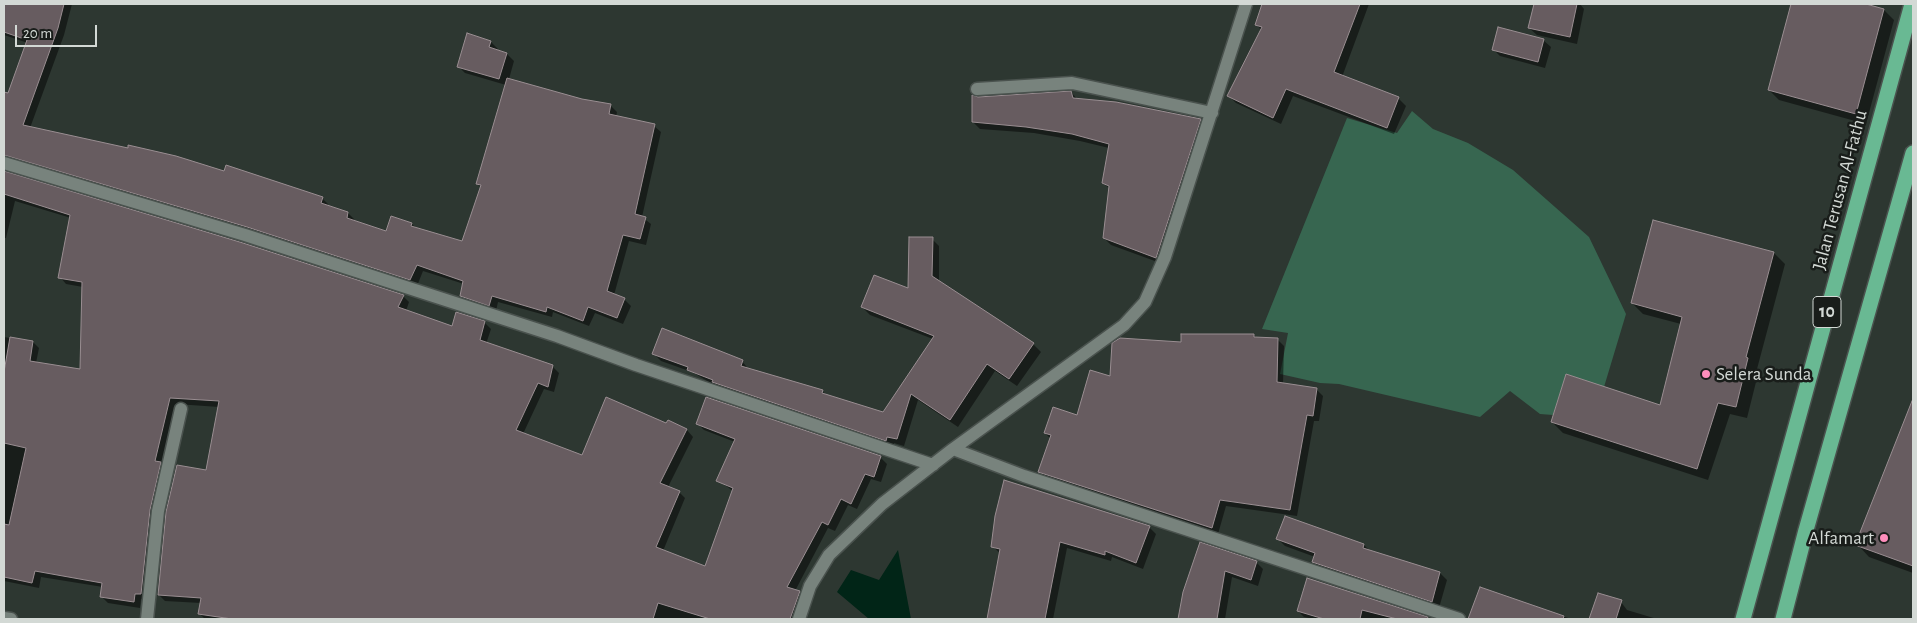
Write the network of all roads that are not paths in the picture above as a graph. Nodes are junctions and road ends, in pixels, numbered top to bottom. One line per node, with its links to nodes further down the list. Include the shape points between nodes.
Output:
1 (1246, 4): 4 (street)
2 (1912, 4): 15 (highway, Jalan Terusan Al-Fathu / 10)
3 (977, 89): 4 (street, via 1072,83)
4 (1212, 113): 8 (street, via 1165,257 1145,302 1124,325)
5 (1913, 154): 16 (highway, 10)
6 (4, 163): 9 (street, via 245,235)
7 (181, 409): 12 (street, via 158,511)
8 (953, 449): 9 (street); 14 (street, via 1024,476)
9 (934, 464): 13 (street, via 882,504 829,555 810,586)
10 (4, 618): 11 (street)
11 (11, 619)
12 (147, 619)
13 (799, 619)
14 (1459, 619)
15 (1743, 619)
16 (1783, 619)

